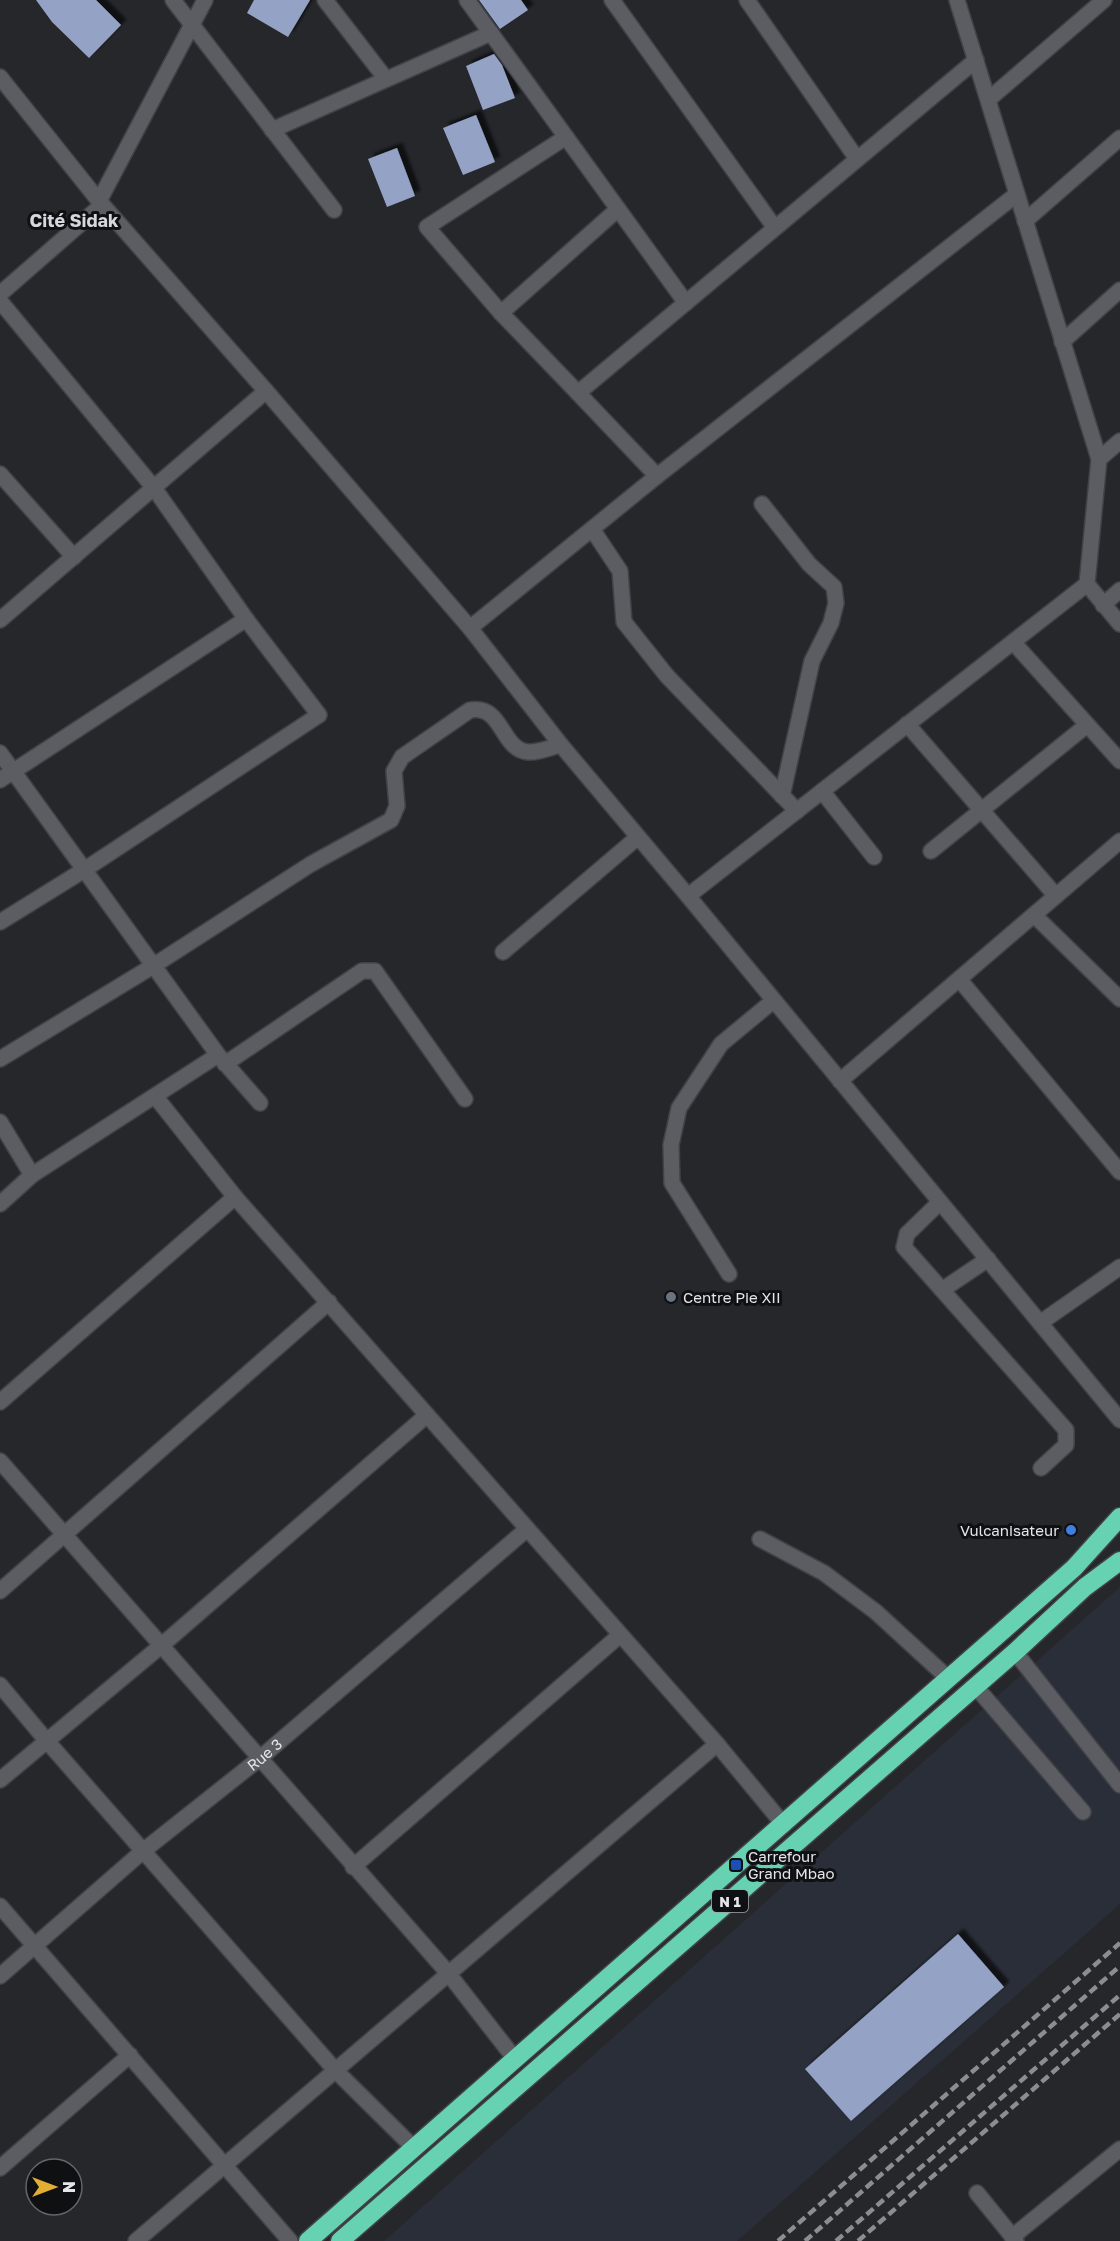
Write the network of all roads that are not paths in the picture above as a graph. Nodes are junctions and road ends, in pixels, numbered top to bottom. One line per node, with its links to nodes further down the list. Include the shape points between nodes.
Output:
1 (173, 0): 9 (street)
2 (205, 0): 9 (street)
3 (325, 0): 13 (street)
4 (467, 0): 10 (street)
5 (612, 0): 24 (street)
6 (957, 0): 11 (street)
7 (1104, 0): 14 (street)
8 (749, 1): 18 (street)
9 (192, 25): 15 (street); 20 (street)
10 (491, 33): 13 (street); 16 (street)
11 (976, 60): 14 (street); 18 (street)
12 (0, 77): 20 (street)
13 (386, 79): 15 (street)
14 (989, 99): 19 (street)
15 (272, 130): 22 (street)
16 (566, 137): 21 (street); 29 (street, via 427,226)
17 (1120, 138): 23 (street)
18 (857, 159): 24 (street)
19 (1017, 194): 23 (street); 36 (street)
20 (100, 203): 26 (street); 31 (street)
21 (618, 209): 28 (street); 29 (street)
22 (334, 210)
23 (1025, 221): 30 (street)
24 (775, 228): 28 (street)
25 (1120, 290): 30 (street)
26 (0, 294)
27 (0, 301): 37 (street)
28 (686, 303): 32 (street)
29 (501, 313): 32 (street)
30 (1062, 342): 34 (street)
31 (266, 391): 37 (street); 47 (street)
32 (578, 393): 36 (street)
33 (1120, 441): 34 (street)
34 (1099, 459): 41 (street)
35 (0, 474): 40 (street)
36 (657, 476): 39 (street)
37 (154, 488): 40 (street); 44 (street)
38 (762, 504): 57 (street, via 809,564 834,587 836,603 831,623 812,661)
39 (592, 529): 47 (street); 57 (street, via 620,571 624,622 667,676)
40 (74, 556): 45 (street)
41 (1087, 584): 43 (street); 48 (street)
42 (1120, 590): 43 (street)
43 (1102, 605): 46 (street)
44 (246, 619): 54 (street); 64 (street, via 319,715)
45 (0, 620)
46 (1120, 624)
47 (470, 628): 51 (street)
48 (1013, 642): 49 (street); 50 (street)
49 (907, 724): 56 (street); 58 (street)
50 (1087, 725): 53 (street); 58 (street)
51 (561, 745): 60 (street); 70 (street, via 528,752 516,748 490,714 470,710 402,757 394,771 397,806 391,820 311,864)
52 (0, 753): 54 (street)
53 (1120, 761)
54 (14, 772): 55 (street); 64 (street)
55 (0, 780)
56 (822, 791): 59 (street); 63 (street)
57 (782, 796): 59 (street)
58 (982, 810): 62 (street); 66 (street)
59 (797, 811): 65 (street)
60 (638, 837): 65 (street); 69 (street)
61 (1120, 841): 66 (street)
62 (931, 850)
63 (874, 857)
64 (84, 870): 68 (street); 70 (street)
65 (688, 896): 73 (street)
66 (1056, 896): 67 (street)
67 (1034, 915): 71 (street); 72 (street)
68 (0, 922)
69 (503, 952)
70 (153, 966): 74 (street); 75 (street)
71 (959, 979): 76 (street); 81 (street)
72 (1120, 999)
73 (773, 1001): 76 (street); 88 (street, via 721,1044 679,1108 671,1145 672,1184)
74 (0, 1059)
75 (221, 1060): 77 (street); 78 (street, via 369,970 375,971); 79 (street)
76 (840, 1082): 84 (street)
77 (155, 1096): 82 (street); 83 (street)
78 (465, 1099)
79 (260, 1103)
80 (0, 1122): 82 (street)
81 (1120, 1172)
82 (32, 1175): 85 (street)
83 (235, 1197): 90 (street); 92 (street)
84 (940, 1202): 86 (street); 89 (street, via 907,1234 904,1247)
85 (0, 1204)
86 (988, 1259): 89 (street); 91 (street)
87 (1120, 1267): 91 (street)
88 (729, 1274)
89 (942, 1290): 96 (street, via 1066,1430 1066,1445)
90 (329, 1302): 93 (street); 99 (street)
91 (1040, 1323): 94 (street)
92 (0, 1402)
93 (427, 1415): 98 (street); 104 (street)
94 (1120, 1420)
95 (0, 1461): 99 (street)
96 (1041, 1468)
97 (1120, 1517): 106 (highway, N 1, via 1074,1568)
98 (527, 1529): 103 (street); 111 (street, Rue 3)
99 (64, 1534): 102 (street); 104 (street)
100 (760, 1539): 106 (street, via 824,1573 876,1612)
101 (1120, 1561): 105 (highway, N 1, via 1085,1587)
102 (0, 1591)
103 (620, 1635): 110 (street); 117 (street)
104 (162, 1645): 109 (street); 111 (street)
105 (1015, 1652): 108 (highway, N 1); 113 (street)
106 (949, 1679): 115 (highway, N 1)
107 (0, 1684): 109 (street)
108 (976, 1687): 114 (street); 134 (highway, N 1)
109 (46, 1740): 112 (street); 116 (street)
110 (717, 1744): 115 (street); 120 (street)
111 (260, 1758): 116 (street, Rue 3); 117 (street)
112 (0, 1780)
113 (1120, 1785)
114 (1083, 1812)
115 (784, 1825): 123 (highway, N 1)
116 (144, 1851): 119 (street, Rue 3); 124 (street)
117 (353, 1867): 120 (street)
118 (0, 1906): 119 (street)
119 (35, 1946): 121 (street, Rue 3); 122 (street)
120 (448, 1973): 123 (street); 124 (street)
121 (0, 1977)
122 (130, 2055): 127 (street); 128 (street)
123 (515, 2059): 125 (highway, N 1)
124 (335, 2070): 125 (street); 127 (street)
125 (414, 2148): 133 (highway, N 1)
126 (1120, 2149): 130 (street)
127 (225, 2165): 131 (street); 132 (street)
128 (0, 2168)
129 (977, 2193): 130 (street)
130 (1014, 2239)
131 (136, 2241)
132 (290, 2241)
133 (308, 2241)
134 (340, 2241)

